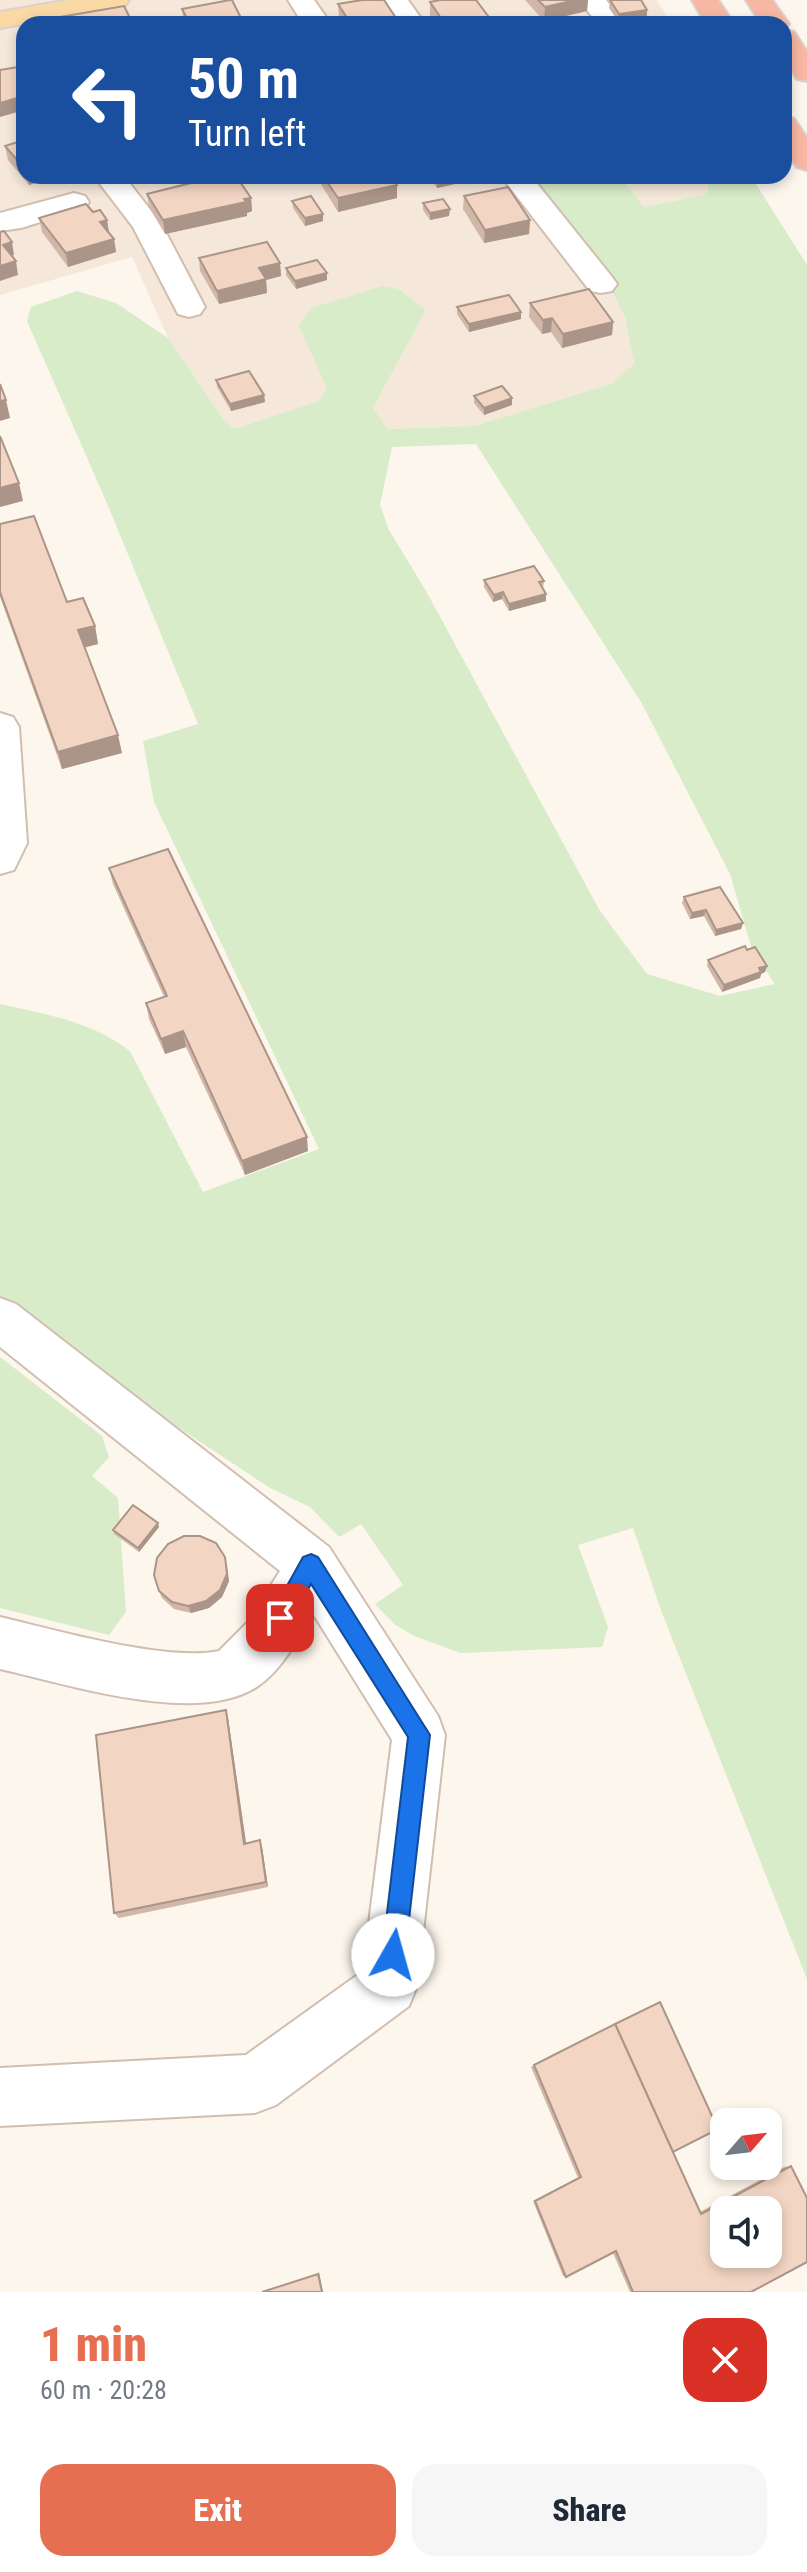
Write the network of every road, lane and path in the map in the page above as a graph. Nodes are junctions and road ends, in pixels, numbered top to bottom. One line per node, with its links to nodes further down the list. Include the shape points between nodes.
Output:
1 (116, 0): 3 (main road)
2 (592, 0): 4 (street)
3 (46, 16)
4 (605, 16)
5 (792, 50): 6 (highway)
6 (807, 73)
7 (792, 138): 8 (highway)
8 (807, 161)
9 (115, 184): 14 (street, via 147,225)
10 (522, 184): 13 (street)
11 (74, 202): 12 (street)
12 (0, 222)
13 (601, 284)
14 (189, 307)
15 (0, 727): 16 (street, via 7,843)
16 (0, 859)
17 (0, 1319): 18 (street)
18 (311, 1564): 19 (street, via 265,1645 227,1676 173,1679); 20 (street, via 419,1735 389,1986 255,2084)
19 (0, 1643)
20 (0, 2097)

